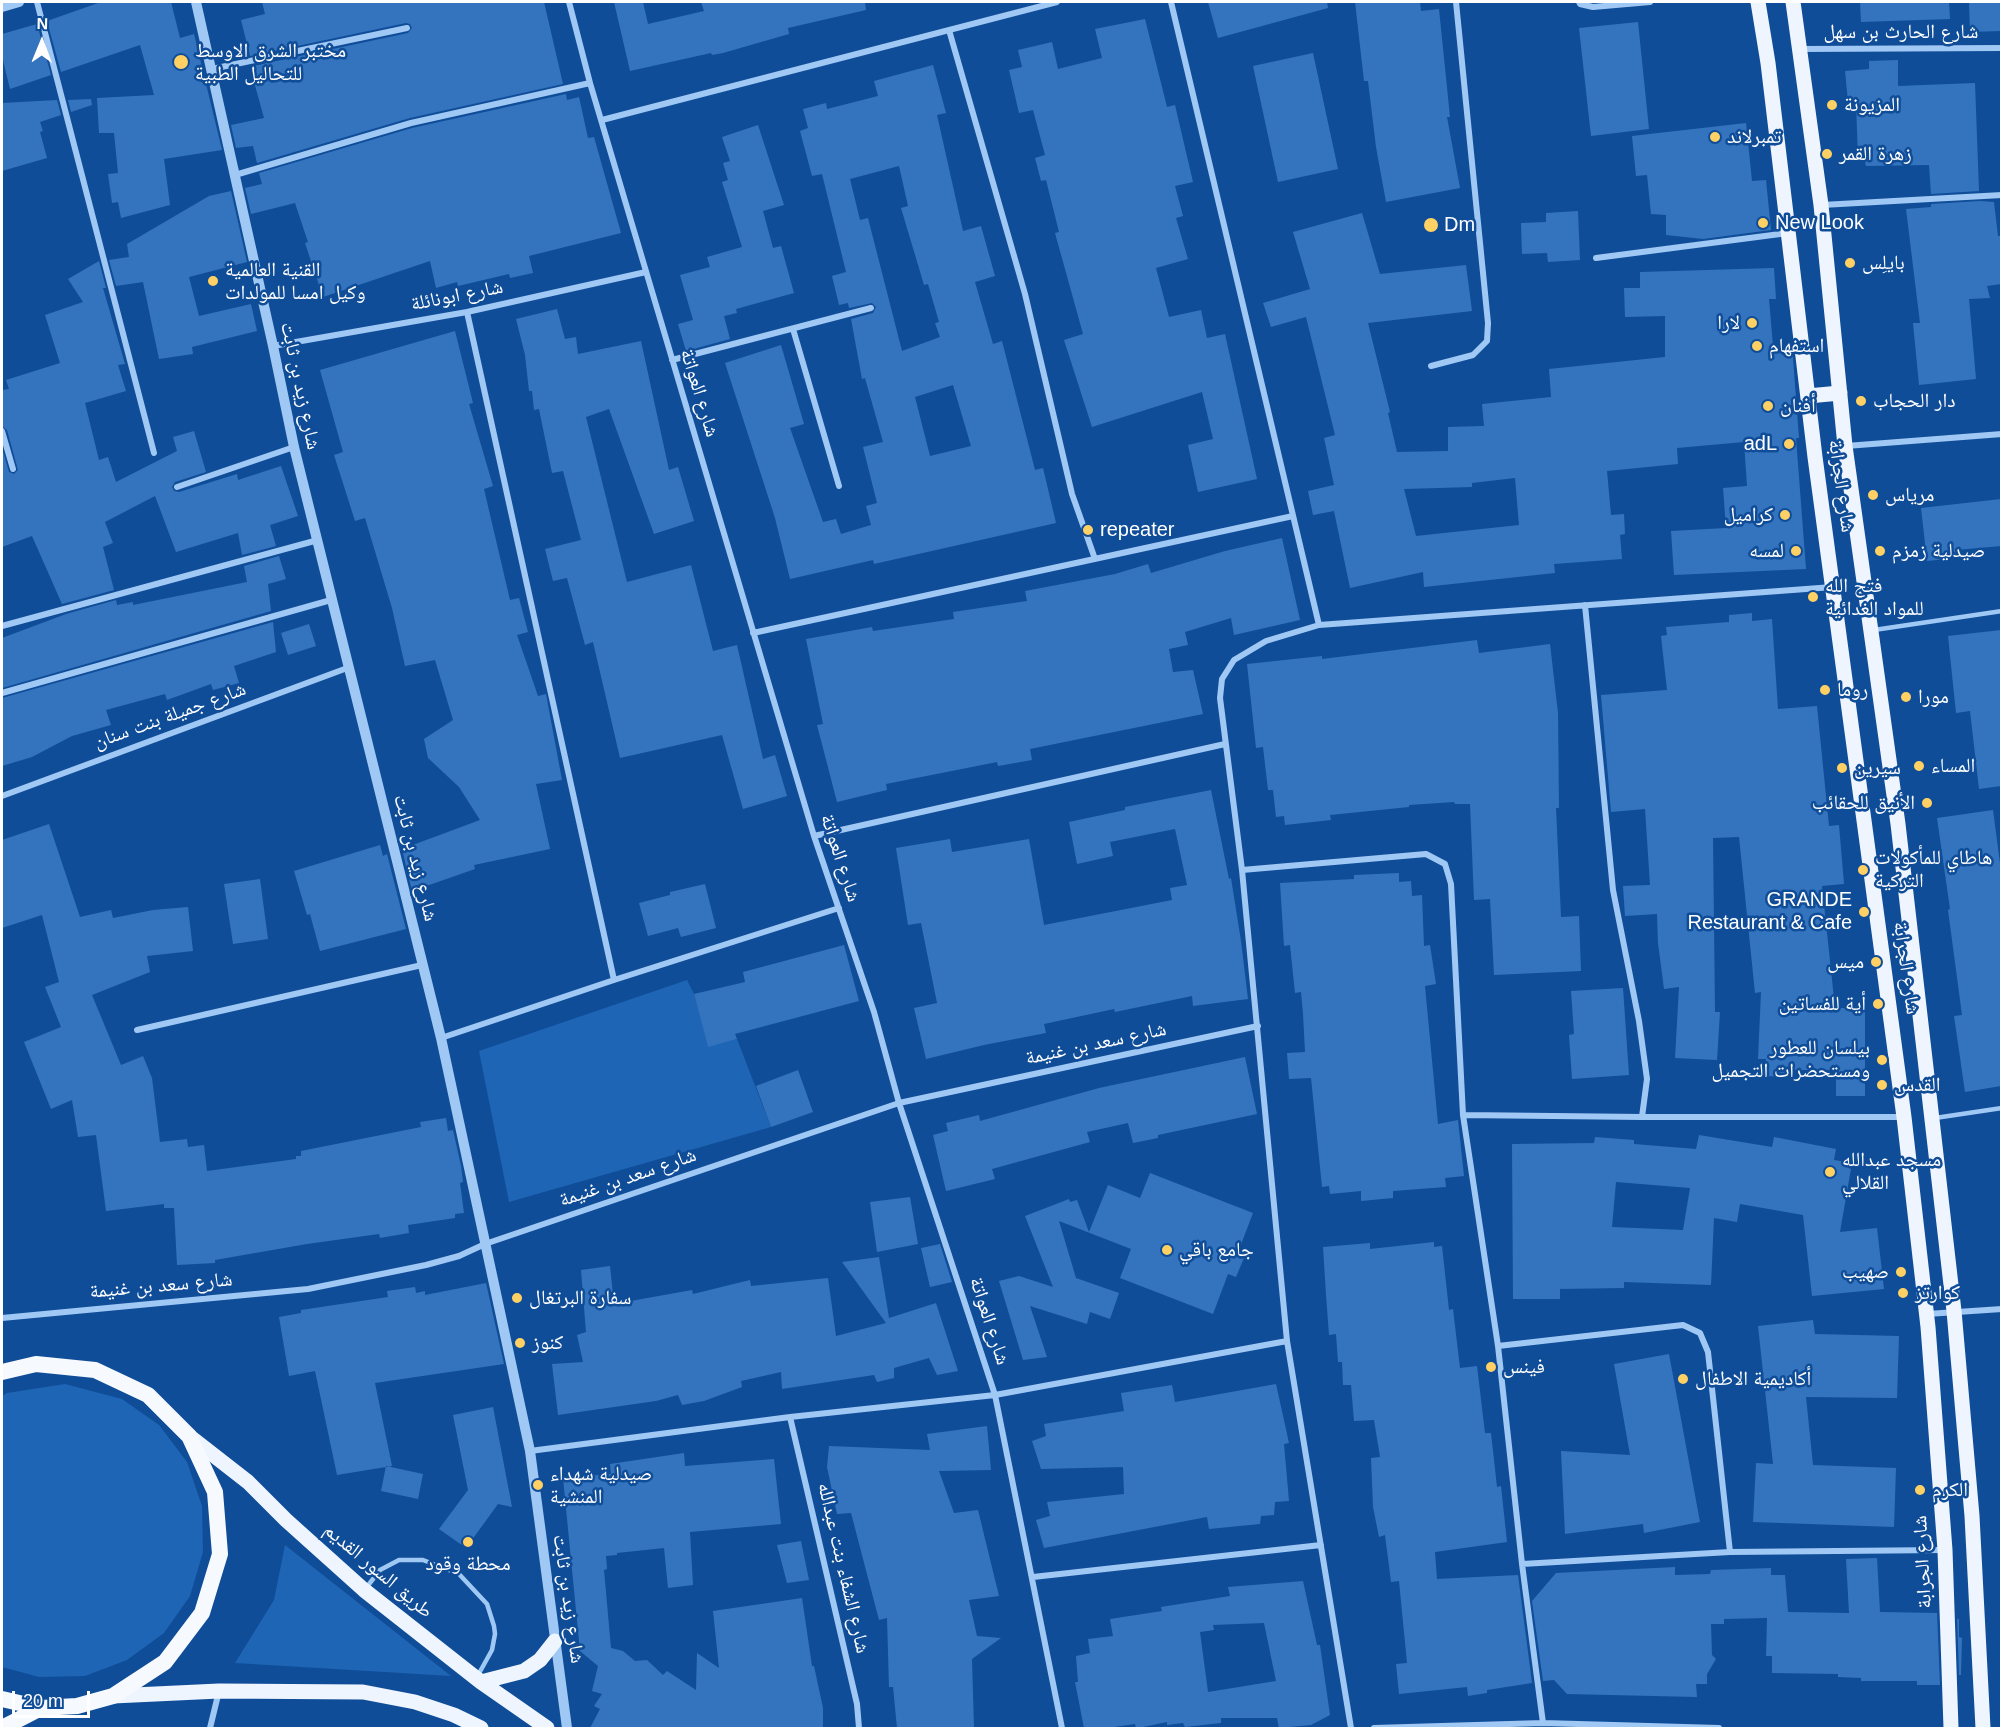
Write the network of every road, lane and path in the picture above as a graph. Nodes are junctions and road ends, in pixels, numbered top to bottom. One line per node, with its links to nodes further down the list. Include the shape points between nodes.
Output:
1 (19, 2): 12 (street)
2 (38, 2): 38 (street)
3 (196, 2): 17 (street, شارع زيد بن ثابت)
4 (569, 2): 18 (street, شارع العواتة)
5 (1057, 2): 14 (street)
6 (1171, 2): 42 (street)
7 (1456, 2): 31 (street, via 1487,341 1473,356)
8 (1579, 2): 9 (street, via 1593,7)
9 (1650, 2)
10 (1758, 2): 23 (main road, شارع الجرابة)
11 (1793, 2): 16 (main road, شارع الجرابة)
12 (2, 7)
13 (406, 28): 17 (street)
14 (949, 30): 19 (street); 44 (street, via 1025,294 1072,494)
15 (2001, 48): 16 (street, شارع الحارث بن سهل)
16 (1800, 49): 22 (main road, شارع الجرابة)
17 (212, 69): 20 (street, شارع زيد بن ثابت)
18 (590, 83): 19 (street, شارع العواتة); 20 (street, via 411,123)
19 (602, 120): 25 (street, شارع العواتة)
20 (235, 175): 29 (street, شارع زيد بن ثابت)
21 (2001, 195): 22 (street)
22 (1821, 205): 32 (main road, شارع الجرابة)
23 (1788, 233): 24 (street); 33 (main road, شارع الجرابة)
24 (1596, 258)
25 (646, 272): 27 (street, شارع ابونائلة); 30 (street, شارع العواتة)
26 (871, 309): 28 (street)
27 (467, 312): 29 (street, شارع ابونائلة); 61 (street)
28 (793, 328): 30 (street); 40 (street)
29 (273, 346): 37 (street, شارع زيد بن ثابت)
30 (672, 360): 52 (street, شارع العواتة)
31 (1431, 366)
32 (1840, 393): 33 (main road); 36 (main road, شارع الجرابة)
33 (1808, 396): 45 (main road, شارع الجرابة)
34 (2, 431): 39 (street)
35 (2001, 434): 36 (street)
36 (1845, 446): 51 (main road, شارع الجرابة)
37 (294, 447): 41 (street); 43 (street, شارع زيد بن ثابت)
38 (154, 453)
39 (13, 469)
40 (839, 486)
41 (177, 487)
42 (1293, 516): 44 (street); 49 (street)
43 (318, 540): 46 (street, شارع زيد بن ثابت); 50 (street)
44 (1095, 559): 52 (street)
45 (1834, 587): 47 (street); 69 (main road, شارع الجرابة)
46 (332, 600): 53 (street, شارع زيد بن ثابت); 54 (street)
47 (1585, 605): 49 (street); 68 (street, via 1613,890 1647,1079)
48 (2001, 611): 51 (lane)
49 (1319, 625): 55 (street, via 1266,641 1234,660 1222,679)
50 (2, 626)
51 (1871, 631): 70 (main road, شارع الجرابة)
52 (753, 633): 57 (street, شارع العواتة)
53 (350, 667): 56 (street, شارع جميلة بنت سنان); 60 (street, شارع زيد بن ثابت)
54 (2, 693)
55 (1225, 744): 57 (street); 58 (street)
56 (2, 796)
57 (814, 836): 59 (street, شارع العواتة)
58 (1242, 870): 62 (street); 67 (street, via 1426,854 1445,864 1451,884)
59 (839, 908): 61 (street); 65 (street, شارع العواتة)
60 (422, 965): 63 (street); 64 (street, شارع زيد بن ثابت)
61 (614, 980): 64 (street)
62 (1258, 1026): 65 (street, شارع سعد بن غنيمة); 76 (street)
63 (137, 1030)
64 (441, 1038): 71 (street, شارع زيد بن ثابت)
65 (899, 1103): 71 (street, شارع سعد بن غنيمة); 79 (street, شارع العواتة)
66 (2001, 1108): 70 (lane)
67 (1463, 1115): 68 (street); 77 (street)
68 (1642, 1117): 69 (street)
69 (1905, 1117): 74 (main road, شارع الجرابة)
70 (1932, 1119): 73 (main road, شارع الجرابة)
71 (486, 1244): 75 (street, شارع سعد بن غنيمة, via 426,1265 308,1289); 82 (street, شارع زيد بن ثابت)
72 (2001, 1309): 73 (street)
73 (1954, 1311): 74 (street); 107 (main road, شارع الجرابة, via 1972,1516)
74 (1926, 1314): 84 (main road, شارع الجرابة)
75 (2, 1318)
76 (1287, 1341): 79 (street); 83 (street)
77 (1498, 1346): 85 (street, via 1683,1325 1700,1333 1708,1352); 86 (street)
78 (2, 1372): 81 (highway, via 36,1364 95,1370 148,1395)
79 (995, 1395): 80 (street); 87 (street, شارع العواتة)
80 (790, 1417): 82 (street); 101 (street, شارع الشفاء بنت عبدالله, via 857,1704)
81 (189, 1436): 88 (main road, طريق السور القديم, via 248,1482); 92 (highway, via 215,1492 220,1554 202,1613 165,1662)
82 (530, 1451): 89 (street, شارع زيد بن ثابت)
83 (1321, 1545): 87 (street); 103 (street)
84 (1945, 1550): 85 (street); 106 (main road, شارع الجرابة)
85 (1730, 1552): 86 (street)
86 (1522, 1564): 95 (street)
87 (1033, 1577): 102 (street, شارع العواتة)
88 (364, 1590): 90 (main road, طريق السور القديم); 90 (lane, via 380,1570 399,1560 423,1560 459,1574 487,1605 494,1626 492,1650)
89 (555, 1641): 90 (main road, via 540,1660 524,1671); 100 (street, شارع زيد بن ثابت)
90 (479, 1680): 99 (main road, طريق السور القديم)
91 (219, 1691): 92 (main road); 97 (street); 98 (main road, via 363,1692 415,1702)
92 (113, 1696): 94 (highway, via 78,1706)
93 (2, 1699): 94 (highway)
94 (40, 1708): 96 (highway)
95 (1543, 1723): 104 (street); 105 (street)
96 (2, 1728)
97 (210, 1728)
98 (480, 1728)
99 (548, 1728)
100 (567, 1728)
101 (859, 1728)
102 (1062, 1728)
103 (1351, 1728)
104 (1374, 1728)
105 (1719, 1728)
106 (1951, 1728)
107 (1983, 1728)

